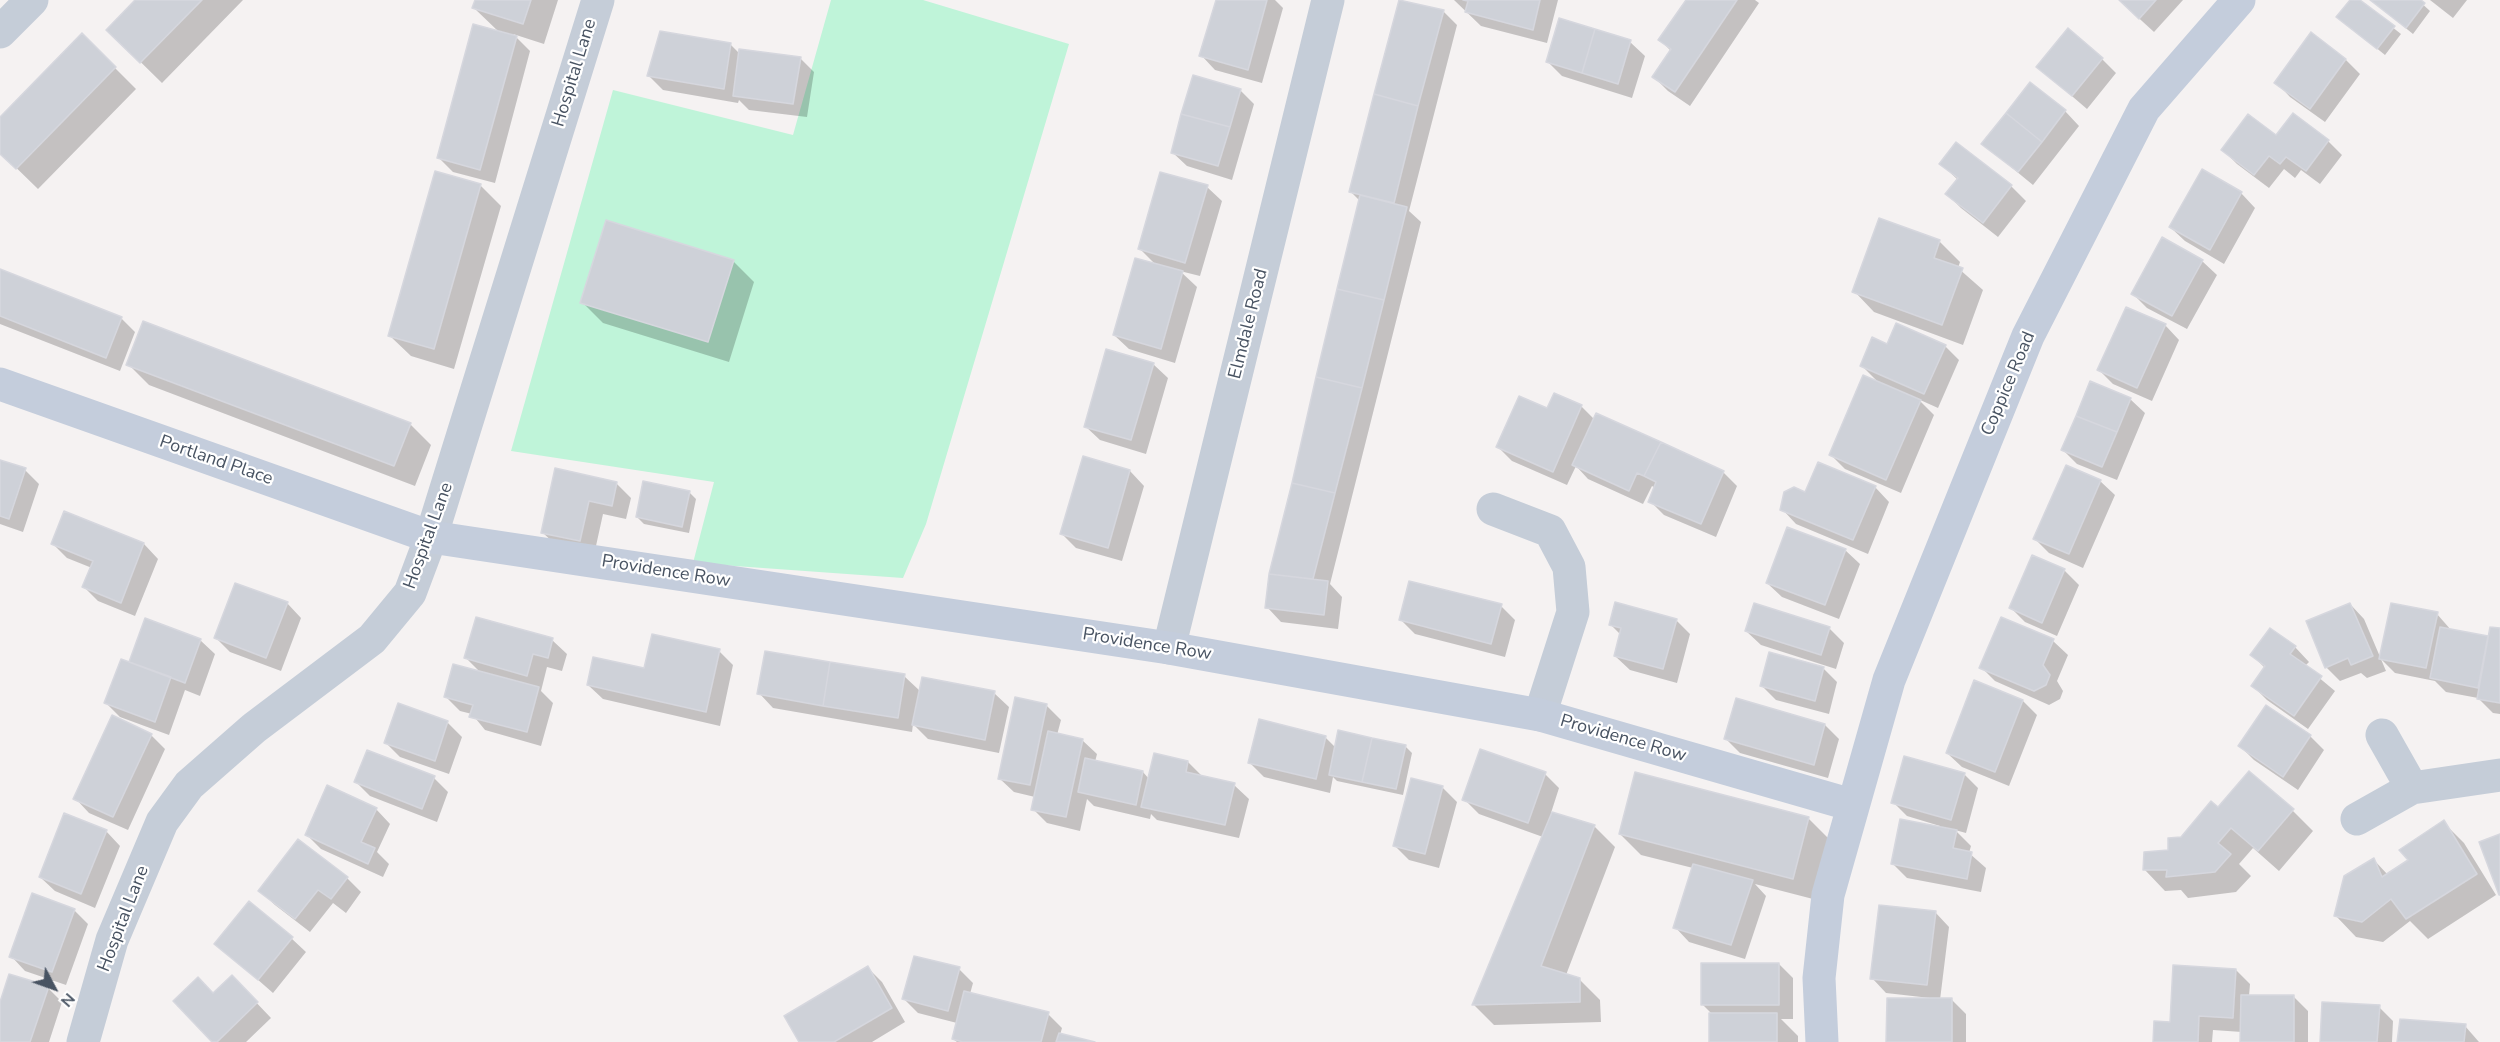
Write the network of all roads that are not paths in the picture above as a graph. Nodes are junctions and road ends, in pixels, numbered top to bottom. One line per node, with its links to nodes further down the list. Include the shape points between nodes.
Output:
1 (32, 0): 5 (street)
2 (598, 0): 8 (street, Hospital Lane)
3 (1328, 0): 9 (street, Elmdale Road)
4 (2239, 0): 14 (street, Coppice Road, via 2144,109 2028,336 1889,680)
5 (0, 33)
6 (0, 384): 8 (street, Portland Place)
7 (1493, 508): 10 (street, via 1550,531 1569,567 1573,612)
8 (431, 537): 9 (street, Providence Row); 16 (street, Hospital Lane, via 410,593 372,639 254,728 189,785 162,822 112,940)
9 (1169, 648): 10 (street, Providence Row)
10 (1540, 715): 14 (street, Providence Row)
11 (2382, 735): 13 (street)
12 (2500, 775): 13 (street)
13 (2412, 788): 15 (street)
14 (1852, 805): 17 (street, Coppice Road, via 1828,895 1819,978)
15 (2356, 819)
16 (83, 1042)
17 (1822, 1042)

